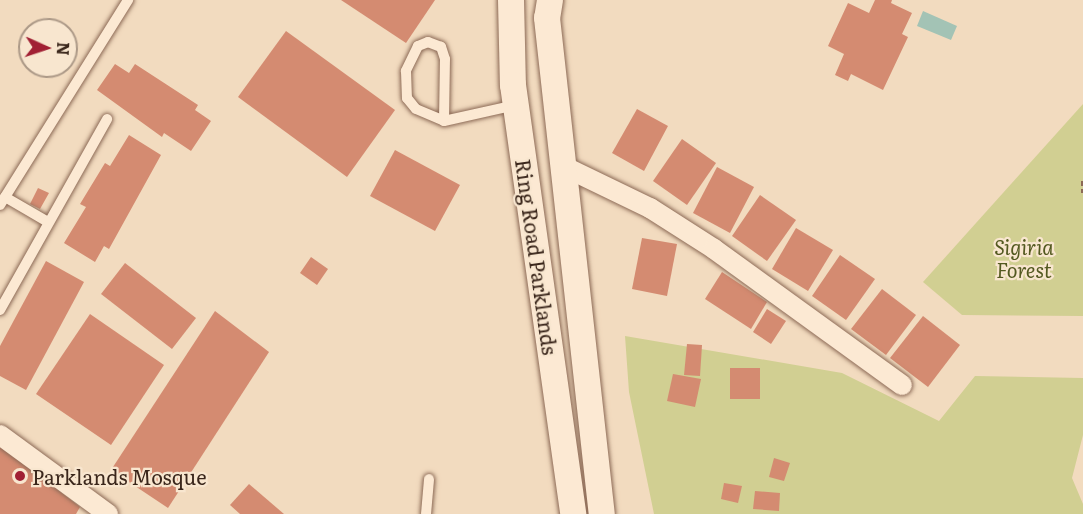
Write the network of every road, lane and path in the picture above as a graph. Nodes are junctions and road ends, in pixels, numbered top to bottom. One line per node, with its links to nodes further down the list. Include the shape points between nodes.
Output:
1 (128, 0): 10 (lane)
2 (511, 0): 4 (street, Ring Road Parklands)
3 (550, 0): 7 (street, Ring Road Parklands, via 547,18)
4 (516, 105): 6 (lane); 18 (street, Ring Road Parklands)
5 (107, 119): 11 (lane)
6 (444, 121): 6 (lane, via 426,116 407,98 405,84 410,59 418,46 429,42 441,47 445,58)
7 (563, 166): 13 (street, via 650,208 714,249); 19 (street, Ring Road Parklands)
8 (1083, 181): 9 (path)
9 (1083, 196)
10 (3, 201): 11 (lane)
11 (48, 222): 12 (lane)
12 (0, 310)
13 (902, 385)
14 (0, 435): 16 (street)
15 (429, 479): 17 (lane)
16 (95, 510)
17 (426, 514)
18 (573, 514)
19 (602, 514)

